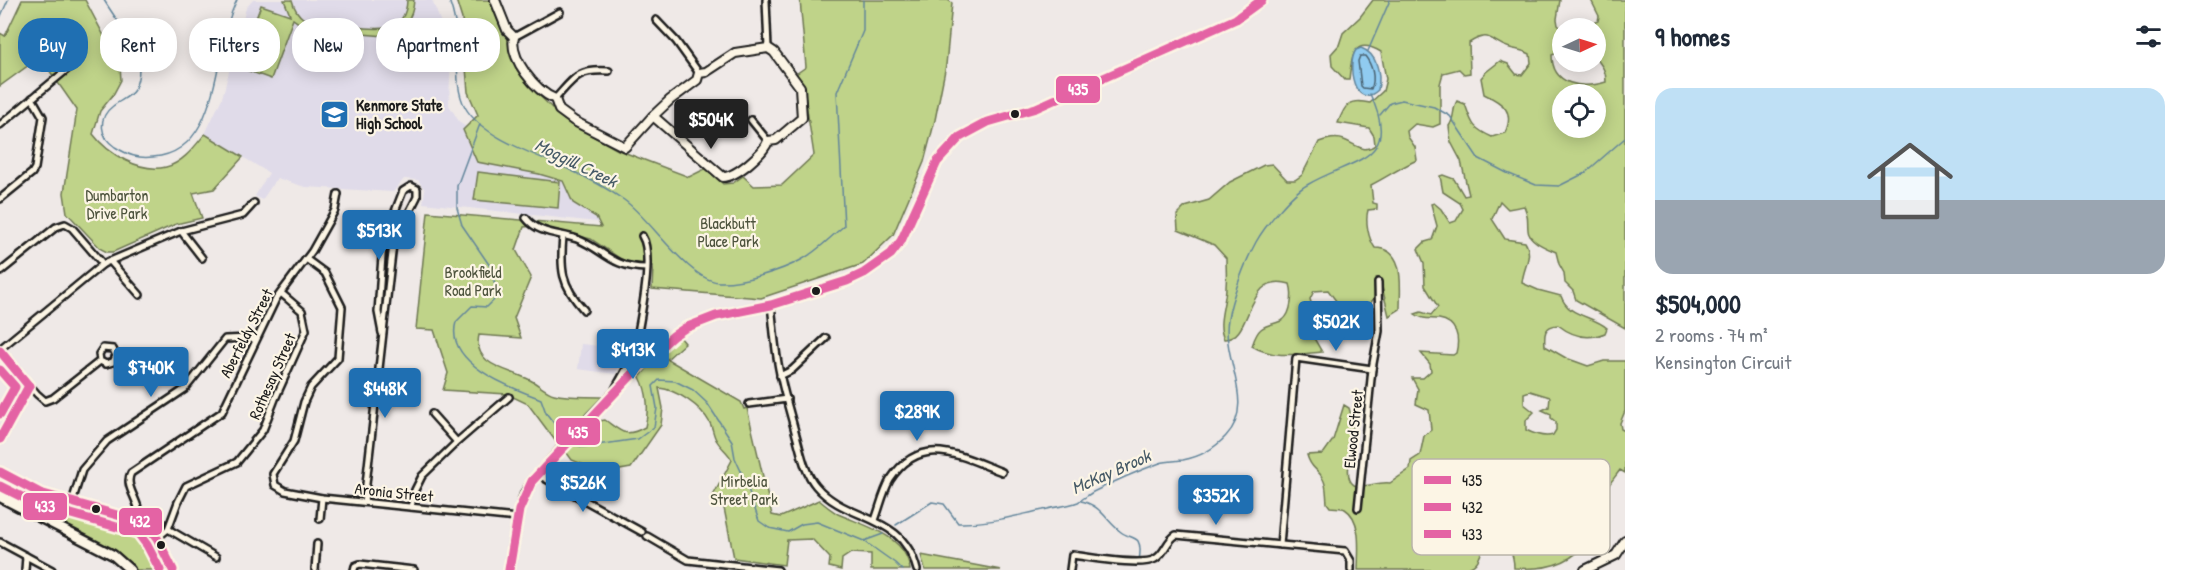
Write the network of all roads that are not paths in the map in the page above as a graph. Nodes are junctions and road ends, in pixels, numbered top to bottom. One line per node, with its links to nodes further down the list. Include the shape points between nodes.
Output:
1 (495, 0): 6 (main road, via 507,30)
2 (766, 0): 7 (street)
3 (1262, 0): 33 (main road, via 1236,19 1036,108 975,128 960,137 937,162 891,254 856,277)
4 (560, 12): 6 (street)
5 (656, 20): 10 (street)
6 (514, 37): 12 (main road, via 512,45 528,78 546,96)
7 (768, 48): 10 (main road, via 735,53); 16 (main road, via 800,87 803,113 800,121 776,140)
8 (609, 71): 12 (street, via 590,70 578,75)
9 (64, 72): 11 (street)
10 (699, 73): 13 (main road, via 697,80)
11 (32, 98): 15 (street); 18 (street, via 43,117 35,168)
12 (555, 99): 13 (main road, via 559,110 574,122 622,147 628,146)
13 (653, 116): 16 (main road, via 723,177 731,177 765,149)
14 (751, 120): 16 (street)
15 (0, 125)
16 (768, 141)
17 (338, 194): 25 (street, Aberfeldy Street, via 335,210)
18 (0, 199)
19 (254, 203): 21 (street, via 243,215)
20 (526, 218): 22 (street, via 534,227)
21 (182, 231): 24 (street); 26 (street)
22 (563, 236): 28 (street, via 577,239 627,267); 34 (street, via 563,279)
23 (642, 236): 28 (street, via 647,246)
24 (202, 258)
25 (306, 259): 31 (street, Aberfeldy Street); 56 (street, Aronia Street, via 325,273 342,307 338,358 311,387 294,441 277,466 273,481 285,491)
26 (110, 261): 27 (street); 32 (street)
27 (103, 264): 29 (street, via 65,224); 38 (street)
28 (645, 268): 39 (street)
29 (0, 272)
30 (1378, 282): 42 (street, Elwood Street, via 1379,332)
31 (281, 293): 37 (street, Aberfeldy Street); 65 (street, Rothesay Street, via 302,311 306,330 263,430 237,462 186,486)
32 (140, 295)
33 (771, 305): 41 (main road, via 716,316 685,328); 43 (street)
34 (584, 310)
35 (382, 333): 35 (street, via 378,312 383,242 403,190 411,186 418,193 393,243); 58 (street)
36 (826, 338): 43 (street, via 792,370)
37 (255, 340): 57 (street, via 225,339 185,389 107,441 82,470); 63 (street, Aberfeldy Street, via 220,415 131,473 129,484 138,504)
38 (0, 350): 44 (street)
39 (634, 353): 41 (street); 45 (street)
40 (100, 361): 44 (street, via 45,401)
41 (641, 365): 45 (main road)
42 (1372, 369): 60 (street, Elwood Street); 70 (street, via 1296,358)
43 (780, 376): 47 (street)
44 (29, 386): 50 (street)
45 (612, 396): 54 (main road)
46 (509, 397): 51 (street)
47 (787, 399): 48 (street); 64 (street, via 814,484 835,503)
48 (749, 404)
49 (432, 414): 51 (street)
50 (0, 439)
51 (456, 442): 59 (street, via 422,476)
52 (0, 472): 57 (street, via 31,489)
53 (1002, 472): 64 (street, via 946,452 920,453 890,480)
54 (537, 474): 61 (main road, via 525,493); 81 (street, via 688,560)
55 (0, 497): 75 (main road, via 113,555)
56 (322, 498): 58 (street, Aronia Street); 62 (street)
57 (72, 502): 63 (street)
58 (364, 502): 59 (street, Aronia Street)
59 (411, 507): 61 (street, Aronia Street)
60 (1358, 508)
61 (517, 518): 80 (main road)
62 (320, 519)
63 (139, 520): 66 (street)
64 (875, 520): 82 (street, via 906,543)
65 (168, 529): 66 (street); 72 (street)
66 (157, 538): 76 (street)
67 (1625, 541): 85 (main road, via 1616,555)
68 (0, 543): 71 (street)
69 (317, 544): 77 (street)
70 (1281, 545): 83 (street, via 1176,535 1159,557 1150,561 1072,555); 84 (street, via 1345,551 1352,561)
71 (26, 556): 73 (street); 74 (street)
72 (216, 557)
73 (25, 570)
74 (52, 570)
75 (130, 570)
76 (173, 570)
77 (315, 570)
78 (354, 570): 79 (street, via 360,564)
79 (414, 570)
80 (509, 570)
81 (778, 570)
82 (917, 570)
83 (1070, 570)
84 (1351, 570)
85 (1585, 570)

